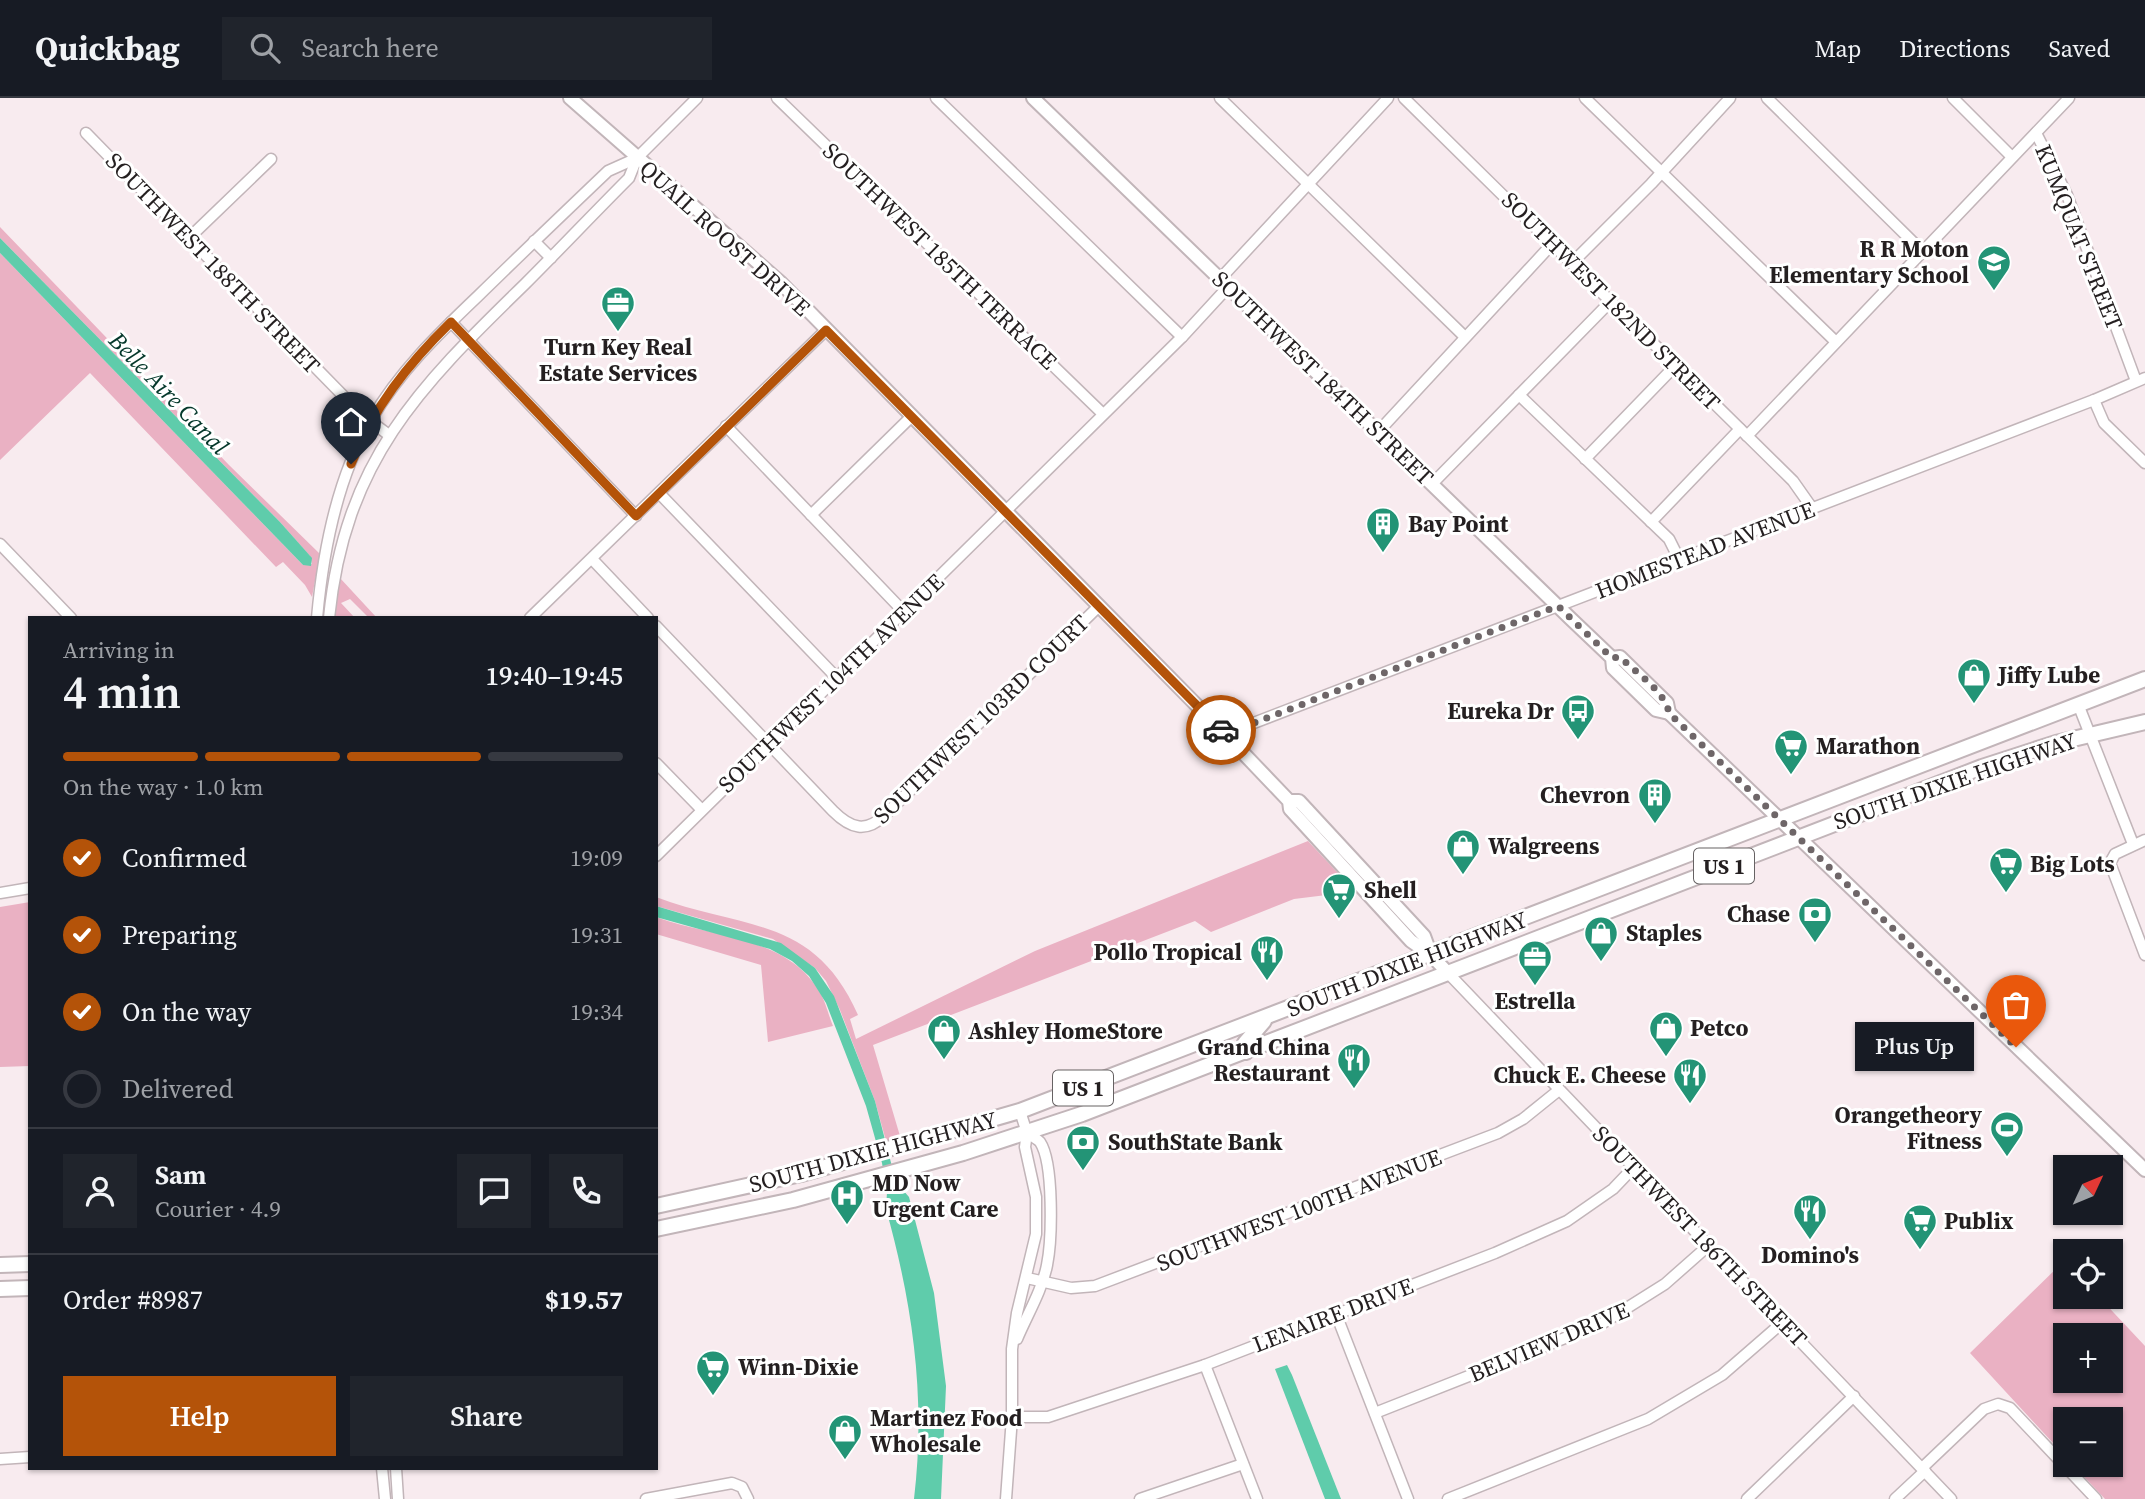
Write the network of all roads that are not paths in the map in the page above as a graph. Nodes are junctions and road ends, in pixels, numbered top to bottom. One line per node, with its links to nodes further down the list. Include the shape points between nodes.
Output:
1 (570, 98): 17 (main road, QUAIL ROOST DRIVE)
2 (697, 98): 17 (street)
3 (776, 98): 39 (street, SOUTHWEST 185TH TERRACE)
4 (936, 98): 31 (street)
5 (1220, 98): 20 (street)
6 (1388, 98): 20 (street)
7 (1404, 98): 23 (street, SOUTHWEST 182ND STREET)
8 (1585, 98): 19 (street)
9 (1730, 98): 19 (street)
10 (1767, 98): 24 (street)
11 (1953, 98): 16 (street)
12 (2069, 98): 14 (street)
13 (1041, 101): 27 (main road, SOUTHWEST 184TH STREET)
14 (2036, 132): 16 (street); 36 (street, KUMQUAT STREET, via 2052,160)
15 (86, 133): 21 (street, SOUTHWEST 188TH STREET)
16 (2012, 157): 24 (street)
17 (637, 158): 22 (street, via 608,171); 25 (street, via 629,178); 30 (main road, QUAIL ROOST DRIVE, via 763,267)
18 (271, 159): 21 (street)
19 (1661, 172): 26 (street); 34 (street)
20 (1308, 184): 27 (street); 32 (street)
21 (189, 238): 41 (street, SOUTHWEST 188TH STREET)
22 (534, 241): 25 (street); 29 (street)
23 (1553, 243): 26 (street, SOUTHWEST 182ND STREET); 32 (street)
24 (1923, 252): 34 (street)
25 (551, 258): 33 (street)
26 (1573, 262): 28 (street, SOUTHWEST 182ND STREET)
27 (1224, 283): 31 (street, SOUTHWEST 104TH AVENUE); 43 (main road, SOUTHWEST 184TH STREET)
28 (1611, 301): 35 (street, SOUTHWEST 182ND STREET); 37 (street)
29 (451, 322): 33 (street); 41 (street, via 401,376)
30 (826, 330): 40 (main road, QUAIL ROOST DRIVE); 42 (street)
31 (1182, 337): 39 (street, SOUTHWEST 104TH AVENUE)
32 (1465, 337): 43 (street)
33 (467, 340): 45 (street, via 423,387); 53 (street)
34 (1836, 342): 44 (street)
35 (1675, 366): 44 (street, SOUTHWEST 182ND STREET); 46 (street)
36 (2141, 379): 38 (street, HOMESTEAD AVENUE)
37 (1519, 395): 46 (street); 48 (street)
38 (2094, 400): 47 (street, via 2104,423); 50 (street, HOMESTEAD AVENUE)
39 (1103, 414): 51 (street, SOUTHWEST 104TH AVENUE)
40 (912, 416): 51 (main road, QUAIL ROOST DRIVE); 52 (street)
41 (371, 421): 45 (street, SOUTHWEST 188TH STREET); 62 (street, via 341,494)
42 (726, 426): 49 (street); 52 (street)
43 (1378, 432): 48 (main road, SOUTHWEST 184TH STREET)
44 (1743, 432): 50 (street, SOUTHWEST 182ND STREET, via 1800,488); 54 (street)
45 (389, 435): 63 (street, via 348,525)
46 (1585, 459): 54 (street)
47 (2145, 463)
48 (1432, 484): 59 (main road, SOUTHWEST 184TH STREET)
49 (659, 493): 53 (street); 67 (street)
50 (1812, 508): 57 (street, HOMESTEAD AVENUE)
51 (1006, 511): 58 (main road, QUAIL ROOST DRIVE); 60 (street, SOUTHWEST 104TH AVENUE)
52 (811, 515): 60 (street)
53 (636, 516): 56 (street)
54 (1651, 522): 57 (street, via 1670,541)
55 (0, 544): 61 (street)
56 (592, 559): 64 (street); 65 (street)
57 (1679, 559): 59 (street, HOMESTEAD AVENUE)
58 (1099, 606): 72 (main road, QUAIL ROOST DRIVE); 74 (street, SOUTHWEST 103RD COURT, via 872,826 861,829 841,820)
59 (1558, 606): 72 (street, HOMESTEAD AVENUE); 78 (main road, SOUTHWEST 184TH STREET, via 1612,658 1613,668 1656,710 1669,713)
60 (903, 611): 67 (street, SOUTHWEST 104TH AVENUE)
61 (69, 616)
62 (317, 616)
63 (329, 616)
64 (532, 616)
65 (646, 616)
66 (658, 628): 74 (street)
67 (836, 677): 74 (street, SOUTHWEST 104TH AVENUE)
68 (2145, 679): 69 (highway, SOUTH DIXIE HIGHWAY / US 1)
69 (2078, 704): 71 (highway, SOUTH DIXIE HIGHWAY / US 1); 73 (street)
70 (2145, 722): 73 (highway, SOUTH DIXIE HIGHWAY / US 1)
71 (2010, 730): 75 (highway); 78 (highway, SOUTH DIXIE HIGHWAY / US 1)
72 (1225, 734): 88 (main road, QUAIL ROOST DRIVE, via 1289,801 1299,801 1424,936)
73 (2090, 734): 75 (highway, SOUTH DIXIE HIGHWAY / US 1); 81 (street)
74 (768, 743): 77 (street, SOUTHWEST 104TH AVENUE)
75 (2019, 754): 79 (highway, SOUTH DIXIE HIGHWAY / US 1)
76 (658, 765): 77 (street)
77 (701, 809): 82 (street, SOUTHWEST 104TH AVENUE)
78 (1777, 820): 79 (main road, SOUTHWEST 184TH STREET); 83 (highway, SOUTH DIXIE HIGHWAY / US 1)
79 (1796, 838): 86 (highway, SOUTH DIXIE HIGHWAY / US 1); 99 (main road, SOUTHWEST 184TH STREET)
80 (2145, 840): 81 (street)
81 (2133, 844): 87 (street, via 2115,854 2110,863)
82 (658, 854)
83 (1643, 872): 86 (highway); 88 (highway, SOUTH DIXIE HIGHWAY / US 1)
84 (28, 888): 85 (street)
85 (0, 893)
86 (1652, 894): 90 (highway, SOUTH DIXIE HIGHWAY / US 1)
87 (2143, 943): 89 (street)
88 (1432, 955): 90 (main road, QUAIL ROOST DRIVE); 91 (highway, SOUTH DIXIE HIGHWAY / US 1)
89 (2145, 955)
90 (1448, 973): 93 (highway, SOUTH DIXIE HIGHWAY / US 1); 95 (street, SOUTHWEST 186TH STREET)
91 (1268, 1017): 92 (highway, SOUTH DIXIE HIGHWAY / US 1); 93 (highway, via 1245,1043)
92 (1241, 1028): 94 (highway, via 1233,1047); 96 (highway, SOUTH DIXIE HIGHWAY / US 1)
93 (1246, 1052): 94 (highway, SOUTH DIXIE HIGHWAY / US 1)
94 (1219, 1062): 97 (highway, SOUTH DIXIE HIGHWAY / US 1)
95 (1559, 1090): 98 (street, SOUTHWEST 186TH STREET); 106 (street, SOUTHWEST 100TH AVENUE, via 1498,1133 1163,1263 1087,1287)
96 (1020, 1111): 97 (street); 100 (highway, SOUTH DIXIE HIGHWAY / US 1, via 895,1149)
97 (1027, 1133): 101 (highway, SOUTH DIXIE HIGHWAY / US 1, via 793,1200); 105 (street, via 1025,1147 1037,1219); 106 (street, via 1040,1143 1051,1206)
98 (1634, 1167): 102 (street, SOUTHWEST 186TH STREET); 109 (street, LENAIRE DRIVE, via 1601,1198 1552,1229)
99 (2145, 1170)
100 (658, 1206)
101 (658, 1229)
102 (1709, 1246): 110 (street, SOUTHWEST 186TH STREET); 114 (street, BELVIEW DRIVE, via 1665,1284 1603,1323)
103 (28, 1264): 104 (highway)
104 (0, 1265)
105 (1027, 1278): 106 (street, SOUTHWEST 100TH AVENUE); 111 (street)
106 (1042, 1282): 111 (street)
107 (28, 1288): 108 (highway)
108 (0, 1289)
109 (1336, 1314): 112 (street, LENAIRE DRIVE); 114 (street)
110 (1783, 1322): 113 (street, SOUTHWEST 186TH STREET); 130 (street, via 1713,1380 1648,1419)
111 (1012, 1349): 115 (street)
112 (1205, 1365): 115 (street, LENAIRE DRIVE, via 1051,1416); 118 (street)
113 (1854, 1396): 121 (street, SOUTHWEST 186TH STREET); 131 (street)
114 (1375, 1413): 129 (street)
115 (1012, 1417): 126 (street)
116 (28, 1457): 117 (street)
117 (0, 1459)
118 (1243, 1464): 127 (street); 128 (street)
119 (382, 1470): 122 (street)
120 (396, 1470): 123 (street)
121 (1924, 1470): 132 (street); 133 (street, SOUTHWEST 186TH STREET); 134 (street, via 1984,1409 2003,1405)
122 (385, 1499)
123 (398, 1499)
124 (646, 1499): 125 (street, via 729,1483 742,1488)
125 (748, 1499)
126 (1006, 1499)
127 (1140, 1499)
128 (1257, 1499)
129 (1408, 1499)
130 (1448, 1499)
131 (1747, 1499)
132 (1895, 1499)
133 (1951, 1499)
134 (2096, 1499)

